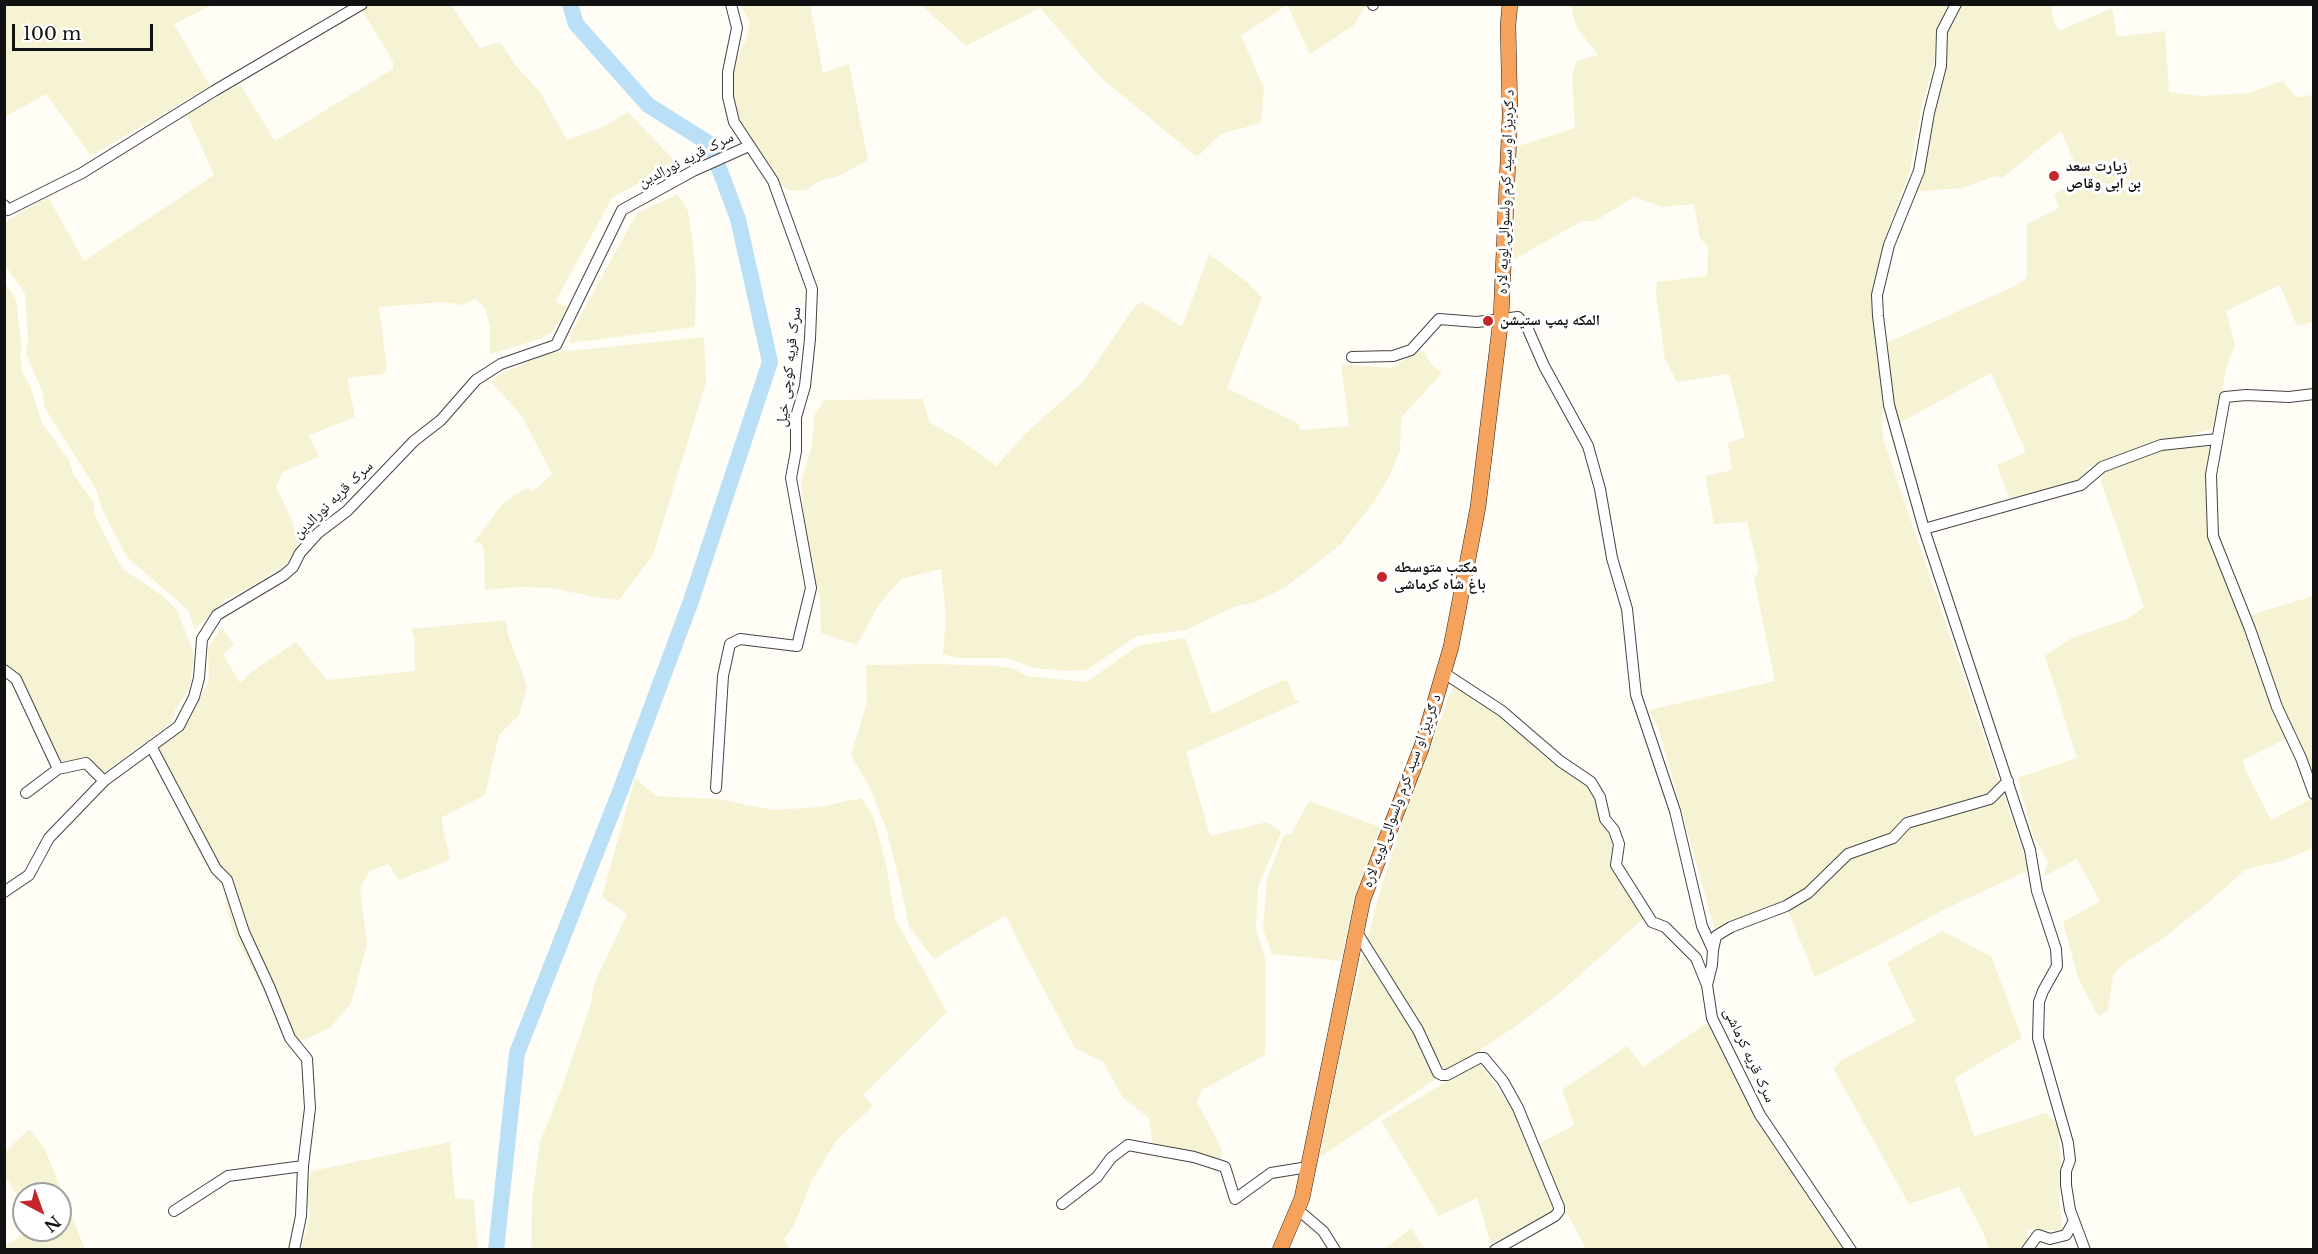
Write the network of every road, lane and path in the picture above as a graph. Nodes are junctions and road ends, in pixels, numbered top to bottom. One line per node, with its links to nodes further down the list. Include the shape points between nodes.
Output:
1 (362, 4): 6 (street, via 82,173 8,210)
2 (731, 4): 5 (street, سرک قریه کوچی خیل, via 737,28 728,97 734,122)
3 (1510, 4): 7 (highway, د ګردیز او سید کرم ولسوالۍ لویه لاره, via 1510,115)
4 (1956, 4): 11 (street, via 1942,31 1941,66 1919,171 1889,245 1876,295 1889,405)
5 (749, 146): 14 (street, سرک قریه نورالدین, via 622,210 556,345 501,364 476,380 441,420 414,441 347,511 318,533 284,575 217,615 202,639 194,697 179,726); 18 (street, سرک قریه کوچی خیل, via 773,181 812,289 810,339 796,417 791,478 811,588 797,646 741,639 730,644 723,676)
6 (4, 205)
7 (1501, 318): 8 (street, via 1477,322 1439,319 1411,350 1393,356); 13 (highway, د ګردیز او سید کرم ولسوالۍ لویه لاره, via 1478,507); 23 (street, via 1518,317 1527,327 1588,446 1627,609 1636,695 1675,811 1702,926)
8 (1352, 357)
9 (2313, 394): 10 (street, via 2225,397)
10 (2217, 439): 11 (street, via 2161,445 2102,466 2081,485); 20 (street, via 2211,475 2213,536)
11 (1924, 529): 17 (street)
12 (4, 670): 15 (street, via 16,679)
13 (1444, 673): 22 (highway, د ګردیز او سید کرم ولسوالۍ لویه لاره, via 1422,746 1363,899); 24 (street, سرک قریه کرماشی, via 1502,711 1591,782 1619,844 1616,865 1652,922 1665,927 1696,958)
14 (151, 746): 16 (street, سرک قریه نورالدین); 25 (street, via 216,869 227,880 244,932 290,1038 307,1059 310,1108)
15 (58, 769): 16 (street, via 86,763); 19 (street)
16 (104, 781): 21 (street, سرک قریه نورالدین, via 49,838 29,875)
17 (2008, 781): 23 (street, via 1990,799 1907,824 1893,838 1848,854 1808,893 1716,936); 30 (street, via 2056,949 2057,966 2039,1002 2038,1038 2068,1143 2066,1185)
18 (716, 788)
19 (26, 793)
20 (2313, 794)
21 (4, 892)
22 (1356, 931): 26 (highway, د ګردیز او سید کرم ولسوالۍ لویه لاره); 34 (street, via 1418,1030 1438,1073 1447,1074 1484,1058 1518,1108 1559,1211)
23 (1713, 950): 24 (street)
24 (1707, 985): 35 (street, سرک قریه کرماشی, via 1712,1018 1760,1115)
25 (303, 1166): 29 (street, via 228,1176); 31 (street, via 301,1216)
26 (1308, 1167): 27 (street, via 1271,1173 1234,1199 1225,1167 1128,1145 1111,1158 1097,1177); 28 (highway, د ګردیز او سید کرم ولسوالۍ لویه لاره)
27 (1062, 1204)
28 (1297, 1209): 32 (highway, د ګردیز او سید کرم ولسوالۍ لویه لاره); 33 (street, via 1323,1231)
29 (174, 1211)
30 (2074, 1221): 36 (street, via 2066,1235 2050,1239 2038,1235); 37 (street)
31 (294, 1250)
32 (1280, 1250)
33 (1335, 1250)
34 (1496, 1250)
35 (1851, 1250)
36 (2027, 1250)
37 (2085, 1250)

